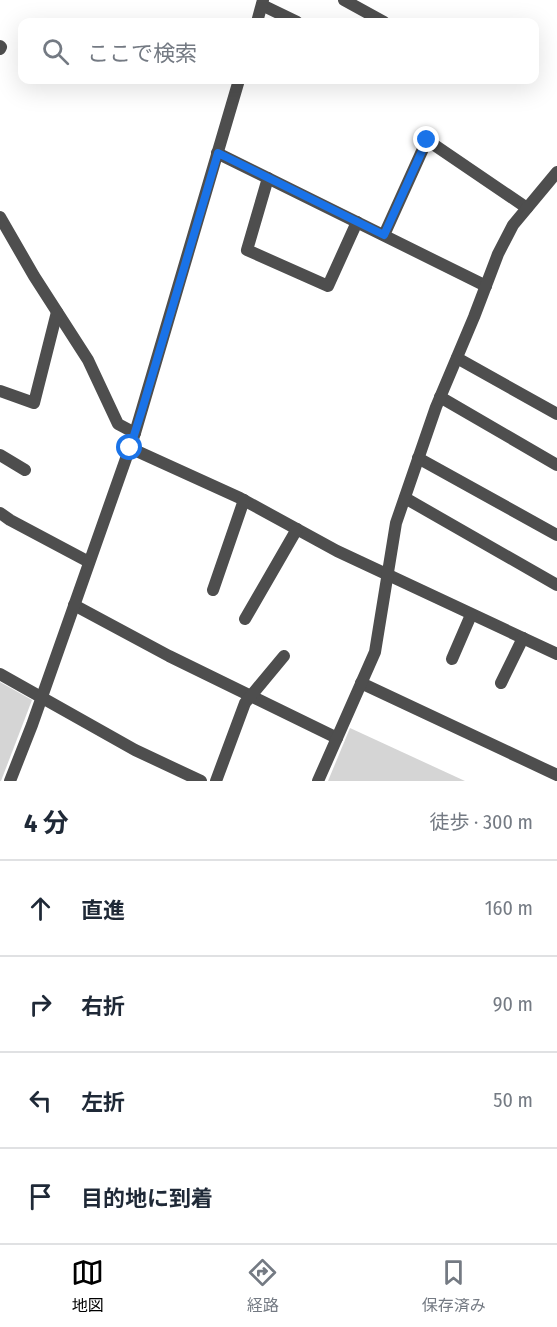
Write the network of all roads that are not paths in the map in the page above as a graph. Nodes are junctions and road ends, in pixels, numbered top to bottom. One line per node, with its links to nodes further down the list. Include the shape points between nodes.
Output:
1 (344, 0): 5 (street)
2 (263, 2): 3 (street); 4 (street)
3 (257, 18)
4 (290, 18)
5 (377, 18)
6 (238, 84): 7 (street)
7 (218, 153): 9 (street); 20 (street)
8 (557, 172): 10 (street)
9 (268, 178): 12 (street); 12 (street, via 247,250 328,286)
10 (527, 208): 13 (street, via 427,140); 14 (street, via 513,225)
11 (0, 217): 15 (street)
12 (357, 222): 13 (street)
13 (384, 235): 14 (street)
14 (486, 286): 16 (street)
15 (57, 312): 17 (street, via 34,403); 20 (street, via 88,360 118,424)
16 (456, 358): 18 (street); 19 (street)
17 (0, 391)
18 (440, 397): 23 (street); 24 (street)
19 (557, 414)
20 (135, 433): 21 (street)
21 (130, 448): 27 (street); 31 (street)
22 (0, 455): 25 (street)
23 (418, 458): 26 (street); 30 (street)
24 (557, 465)
25 (25, 470)
26 (405, 498): 32 (street, via 396,523); 33 (street)
27 (244, 500): 29 (street); 34 (street)
28 (0, 513): 31 (street)
29 (297, 529): 32 (street); 37 (street)
30 (557, 535)
31 (89, 562): 35 (street)
32 (388, 575): 36 (street); 43 (street, via 375,652)
33 (557, 585)
34 (213, 590)
35 (74, 605): 45 (street); 46 (street)
36 (471, 615): 38 (street); 41 (street)
37 (245, 619)
38 (523, 638): 39 (street); 44 (street)
39 (557, 654)
40 (284, 656): 46 (street)
41 (452, 659)
42 (0, 674): 45 (street)
43 (361, 683): 47 (street); 48 (street)
44 (501, 683)
45 (42, 697): 49 (street); 50 (street, via 135,750)
46 (250, 697): 47 (street); 51 (street)
47 (337, 738): 52 (street)
48 (557, 775)
49 (10, 781)
50 (201, 781)
51 (216, 781)
52 (318, 781)

